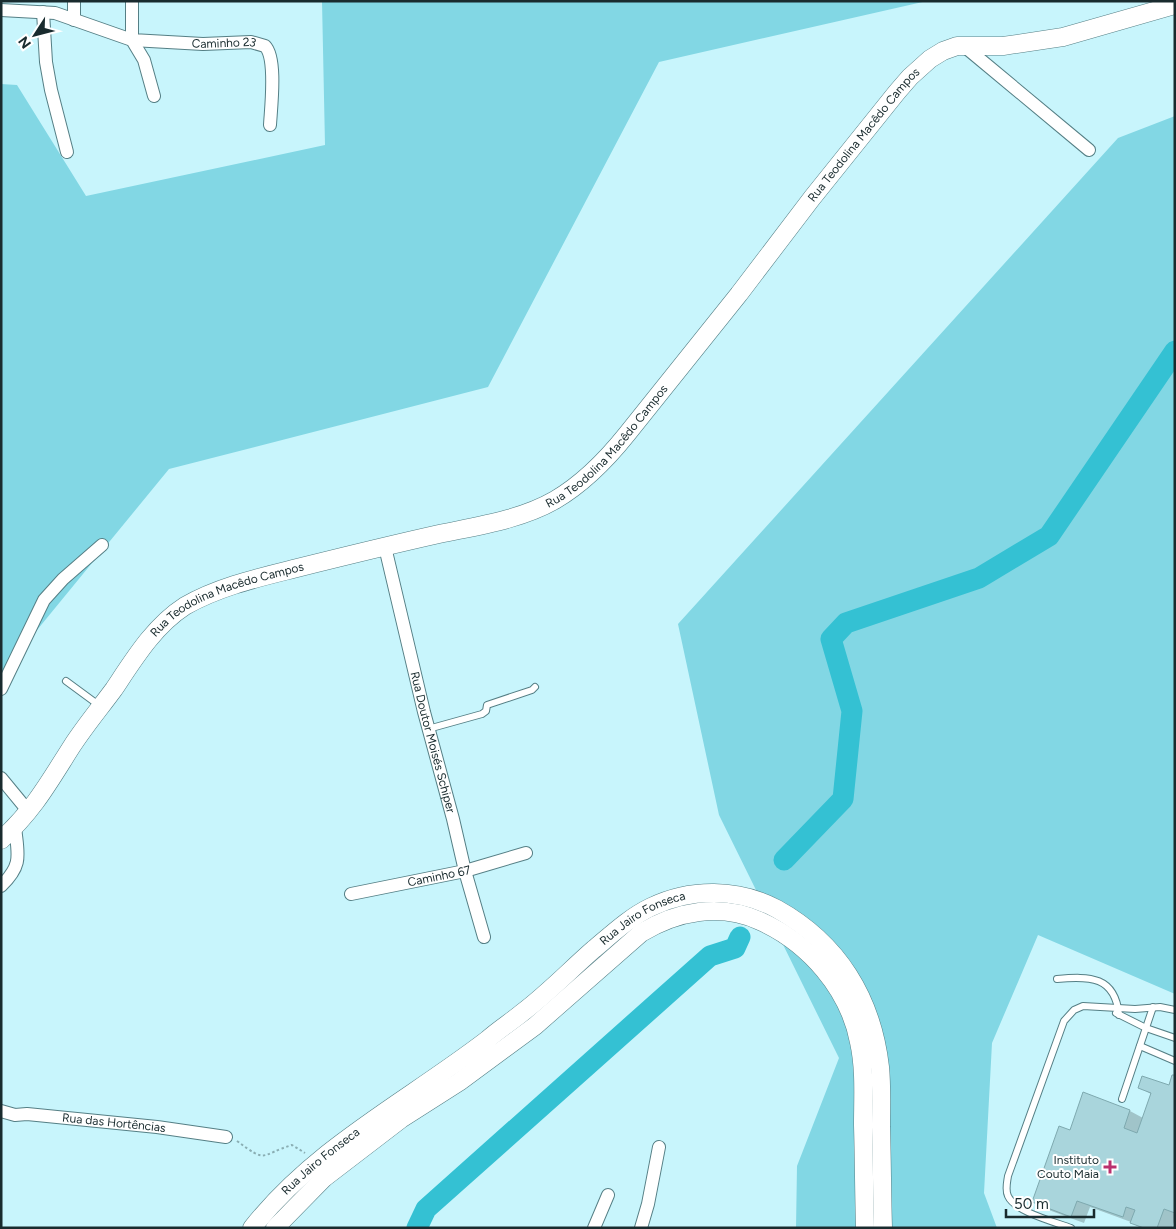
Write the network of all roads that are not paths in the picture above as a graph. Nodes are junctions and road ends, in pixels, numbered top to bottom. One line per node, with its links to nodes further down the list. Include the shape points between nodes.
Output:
1 (74, 1): 7 (street)
2 (132, 1): 8 (street)
3 (1175, 5): 9 (main road, Rua Teodolina Macêdo Campos, via 1063,37 1003,46)
4 (24, 6): 5 (street); 6 (street)
5 (1, 10)
6 (43, 12): 7 (street); 13 (street, via 47,72)
7 (74, 20): 8 (street)
8 (132, 40): 10 (street, via 144,60); 11 (street, Caminho 23, via 203,44 251,42 265,46 269,50 271,64)
9 (964, 46): 12 (street); 15 (main road, Rua Teodolina Macêdo Campos, via 949,48 936,55 904,83 627,434 585,478 554,501 528,511 488,524)
10 (154, 96)
11 (270, 125)
12 (1089, 150)
13 (67, 152)
14 (102, 545): 18 (street, via 62,579 44,600)
15 (385, 547): 19 (main road, Rua Teodolina Macêdo Campos, via 232,586 189,604 156,630); 20 (street, Rua Doutor Moisés Schiper)
16 (66, 680): 19 (lane)
17 (535, 687): 20 (lane, via 487,705 482,714)
18 (1, 689)
19 (101, 706): 22 (main road, Rua Teodolina Macêdo Campos)
20 (428, 729): 26 (street, Rua Doutor Moisés Schiper)
21 (1, 778): 22 (street)
22 (29, 812): 23 (main road, Rua Teodolina Macêdo Campos)
23 (15, 827): 24 (main road, Rua Teodolina Macêdo Campos); 27 (street, via 18,859 15,871)
24 (1, 840)
25 (526, 853): 26 (street, Caminho 67)
26 (465, 871): 28 (street, Caminho 67); 29 (street, Rua Doutor Moisés Schiper)
27 (1, 886)
28 (351, 894)
29 (484, 938)
30 (1058, 979): 33 (lane, via 1102,981 1116,998)
31 (1153, 1007): 32 (lane); 33 (lane); 34 (lane)
32 (1175, 1010)
33 (1119, 1012): 34 (lane); 49 (lane, via 1078,1007 1064,1021 1006,1183 1008,1197 1018,1207)
34 (1146, 1028): 35 (lane); 36 (lane)
35 (1175, 1038)
36 (1140, 1046): 37 (lane); 38 (lane)
37 (1175, 1061)
38 (1122, 1099)
39 (1, 1111): 40 (street, Rua das Hortências)
40 (226, 1137)
41 (659, 1147): 46 (street)
42 (608, 1195): 45 (street)
43 (252, 1228): 48 (main road, Rua Jairo Fonseca, via 303,1172 336,1145 524,1012 637,915 672,899 723,893 760,900 802,924 834,955 862,998 874,1032 880,1069)
44 (275, 1228): 47 (main road, Rua Jairo Fonseca, via 324,1178 396,1122 529,1031 641,933 676,915 719,911 755,918 799,944 832,979 852,1017 861,1053)
45 (594, 1228)
46 (641, 1228)
47 (865, 1228)
48 (883, 1228)
49 (1071, 1228)

